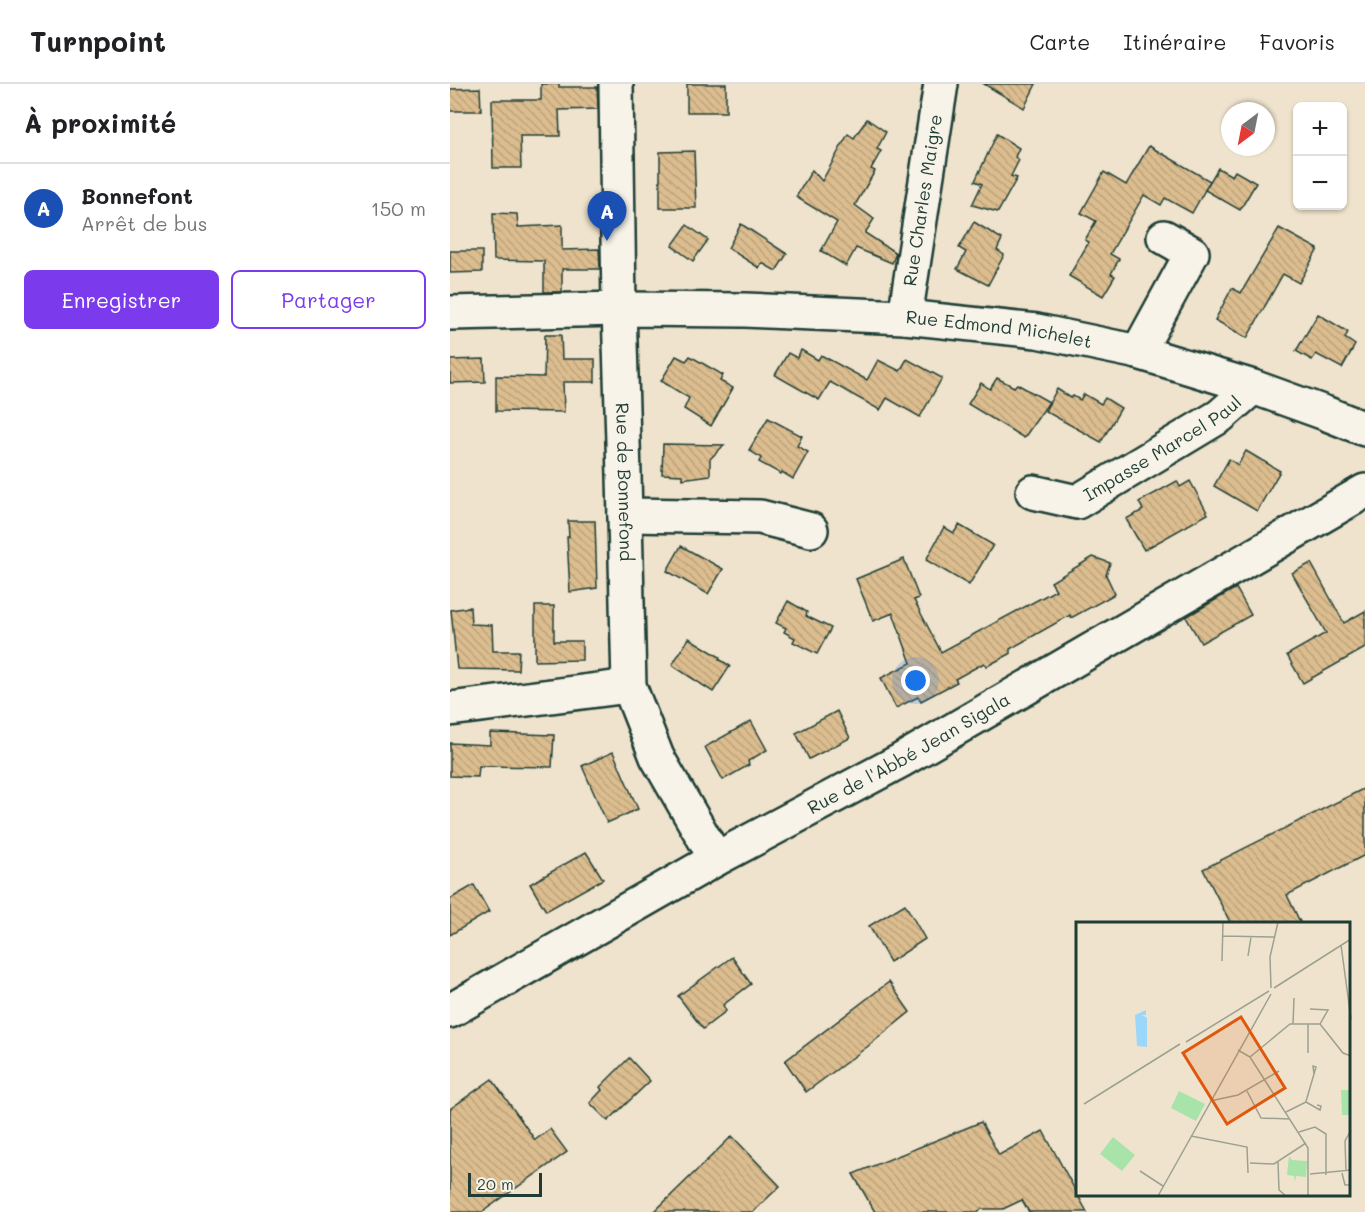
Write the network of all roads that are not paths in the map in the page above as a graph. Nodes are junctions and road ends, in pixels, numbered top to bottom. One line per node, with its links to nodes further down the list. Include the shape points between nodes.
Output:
1 (616, 84): 4 (street, Rue de Bonnefond)
2 (941, 84): 6 (street, Rue Charles Maigre)
3 (1164, 237): 7 (street, via 1191,252)
4 (619, 309): 5 (street, Rue Edmond Michelet); 6 (street, Rue Edmond Michelet); 12 (street, Rue de Bonnefond)
5 (450, 313)
6 (905, 317): 7 (street, Rue Edmond Michelet, via 1037,331)
7 (1138, 352): 8 (street, Rue Edmond Michelet)
8 (1253, 387): 9 (street, Rue Edmond Michelet); 11 (street, Impasse Marcel Paul, via 1220,416 1077,502)
9 (1365, 429)
10 (1365, 491): 16 (street, Rue de l'Abbé Jean Sigala, via 900,761)
11 (1033, 492)
12 (625, 515): 13 (street, via 760,518); 14 (street, Rue de Bonnefond)
13 (811, 530)
14 (629, 686): 15 (street); 16 (street, Rue de Bonnefond, via 657,757)
15 (450, 709)
16 (716, 859): 17 (street, Rue de l'Abbé Jean Sigala)
17 (450, 1011)

